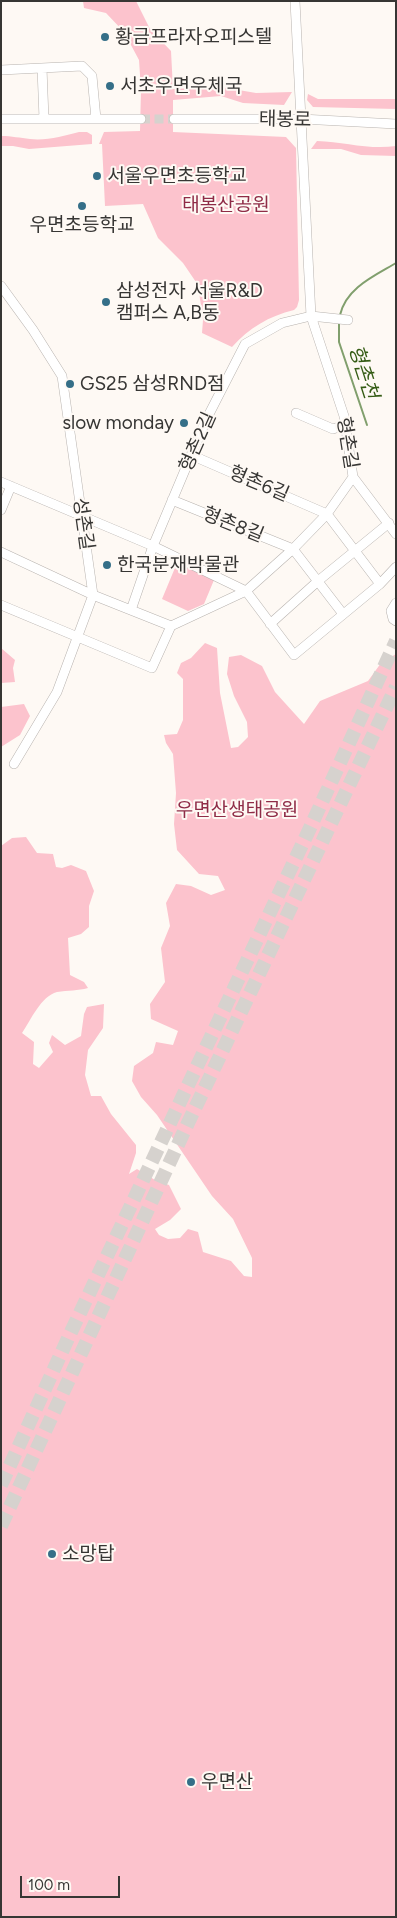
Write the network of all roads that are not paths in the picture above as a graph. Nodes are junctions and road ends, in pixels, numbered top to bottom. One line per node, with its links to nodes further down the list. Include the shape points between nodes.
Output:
1 (295, 1): 9 (street, 형촌길)
2 (42, 68): 3 (street); 5 (street); 6 (street, via 82,66 88,70 94,84)
3 (1, 70)
4 (1, 119): 5 (street)
5 (44, 119): 6 (street)
6 (96, 119): 7 (street)
7 (141, 119)
8 (174, 119): 9 (street, 태봉로)
9 (301, 119): 10 (street, 태봉로); 12 (street, 형촌길)
10 (396, 124)
11 (1, 286): 23 (street, 성촌길, via 34,330 62,376)
12 (311, 316): 13 (street, 형촌2길); 15 (street, 형촌길); 16 (street, 형촌2길, via 282,323 245,344)
13 (348, 320)
14 (296, 413): 15 (street, via 333,428)
15 (346, 425): 17 (street, 형촌길)
16 (191, 455): 20 (street, 형촌2길); 22 (street, 형촌6길)
17 (353, 477): 22 (street, 형촌길); 24 (street)
18 (1, 482): 19 (street)
19 (11, 486): 21 (street); 23 (street)
20 (172, 500): 26 (street, 형촌2길); 27 (street, 형촌8길)
21 (1, 510)
22 (327, 514): 27 (street, 형촌길); 28 (street)
23 (82, 516): 26 (street); 34 (street, 성촌길)
24 (389, 523): 25 (street); 28 (street)
25 (396, 534)
26 (153, 546): 33 (street); 37 (street, 형촌2길)
27 (293, 549): 31 (street); 33 (street, 형촌길)
28 (354, 551): 31 (street); 32 (street)
29 (1, 552): 34 (street)
30 (396, 567): 32 (street)
31 (318, 581): 38 (street); 40 (street)
32 (380, 584): 38 (street)
33 (246, 591): 40 (street); 41 (street, 형촌길)
34 (92, 595): 37 (street); 42 (street, 성촌길)
35 (396, 603): 39 (street, via 391,611)
36 (1, 604): 42 (street)
37 (131, 610): 41 (street)
38 (343, 614): 40 (street, via 294,655)
39 (396, 621)
40 (270, 624)
41 (171, 626): 42 (street, via 152,668)
42 (78, 637): 43 (street, 성촌길, via 58,692)
43 (14, 764)

